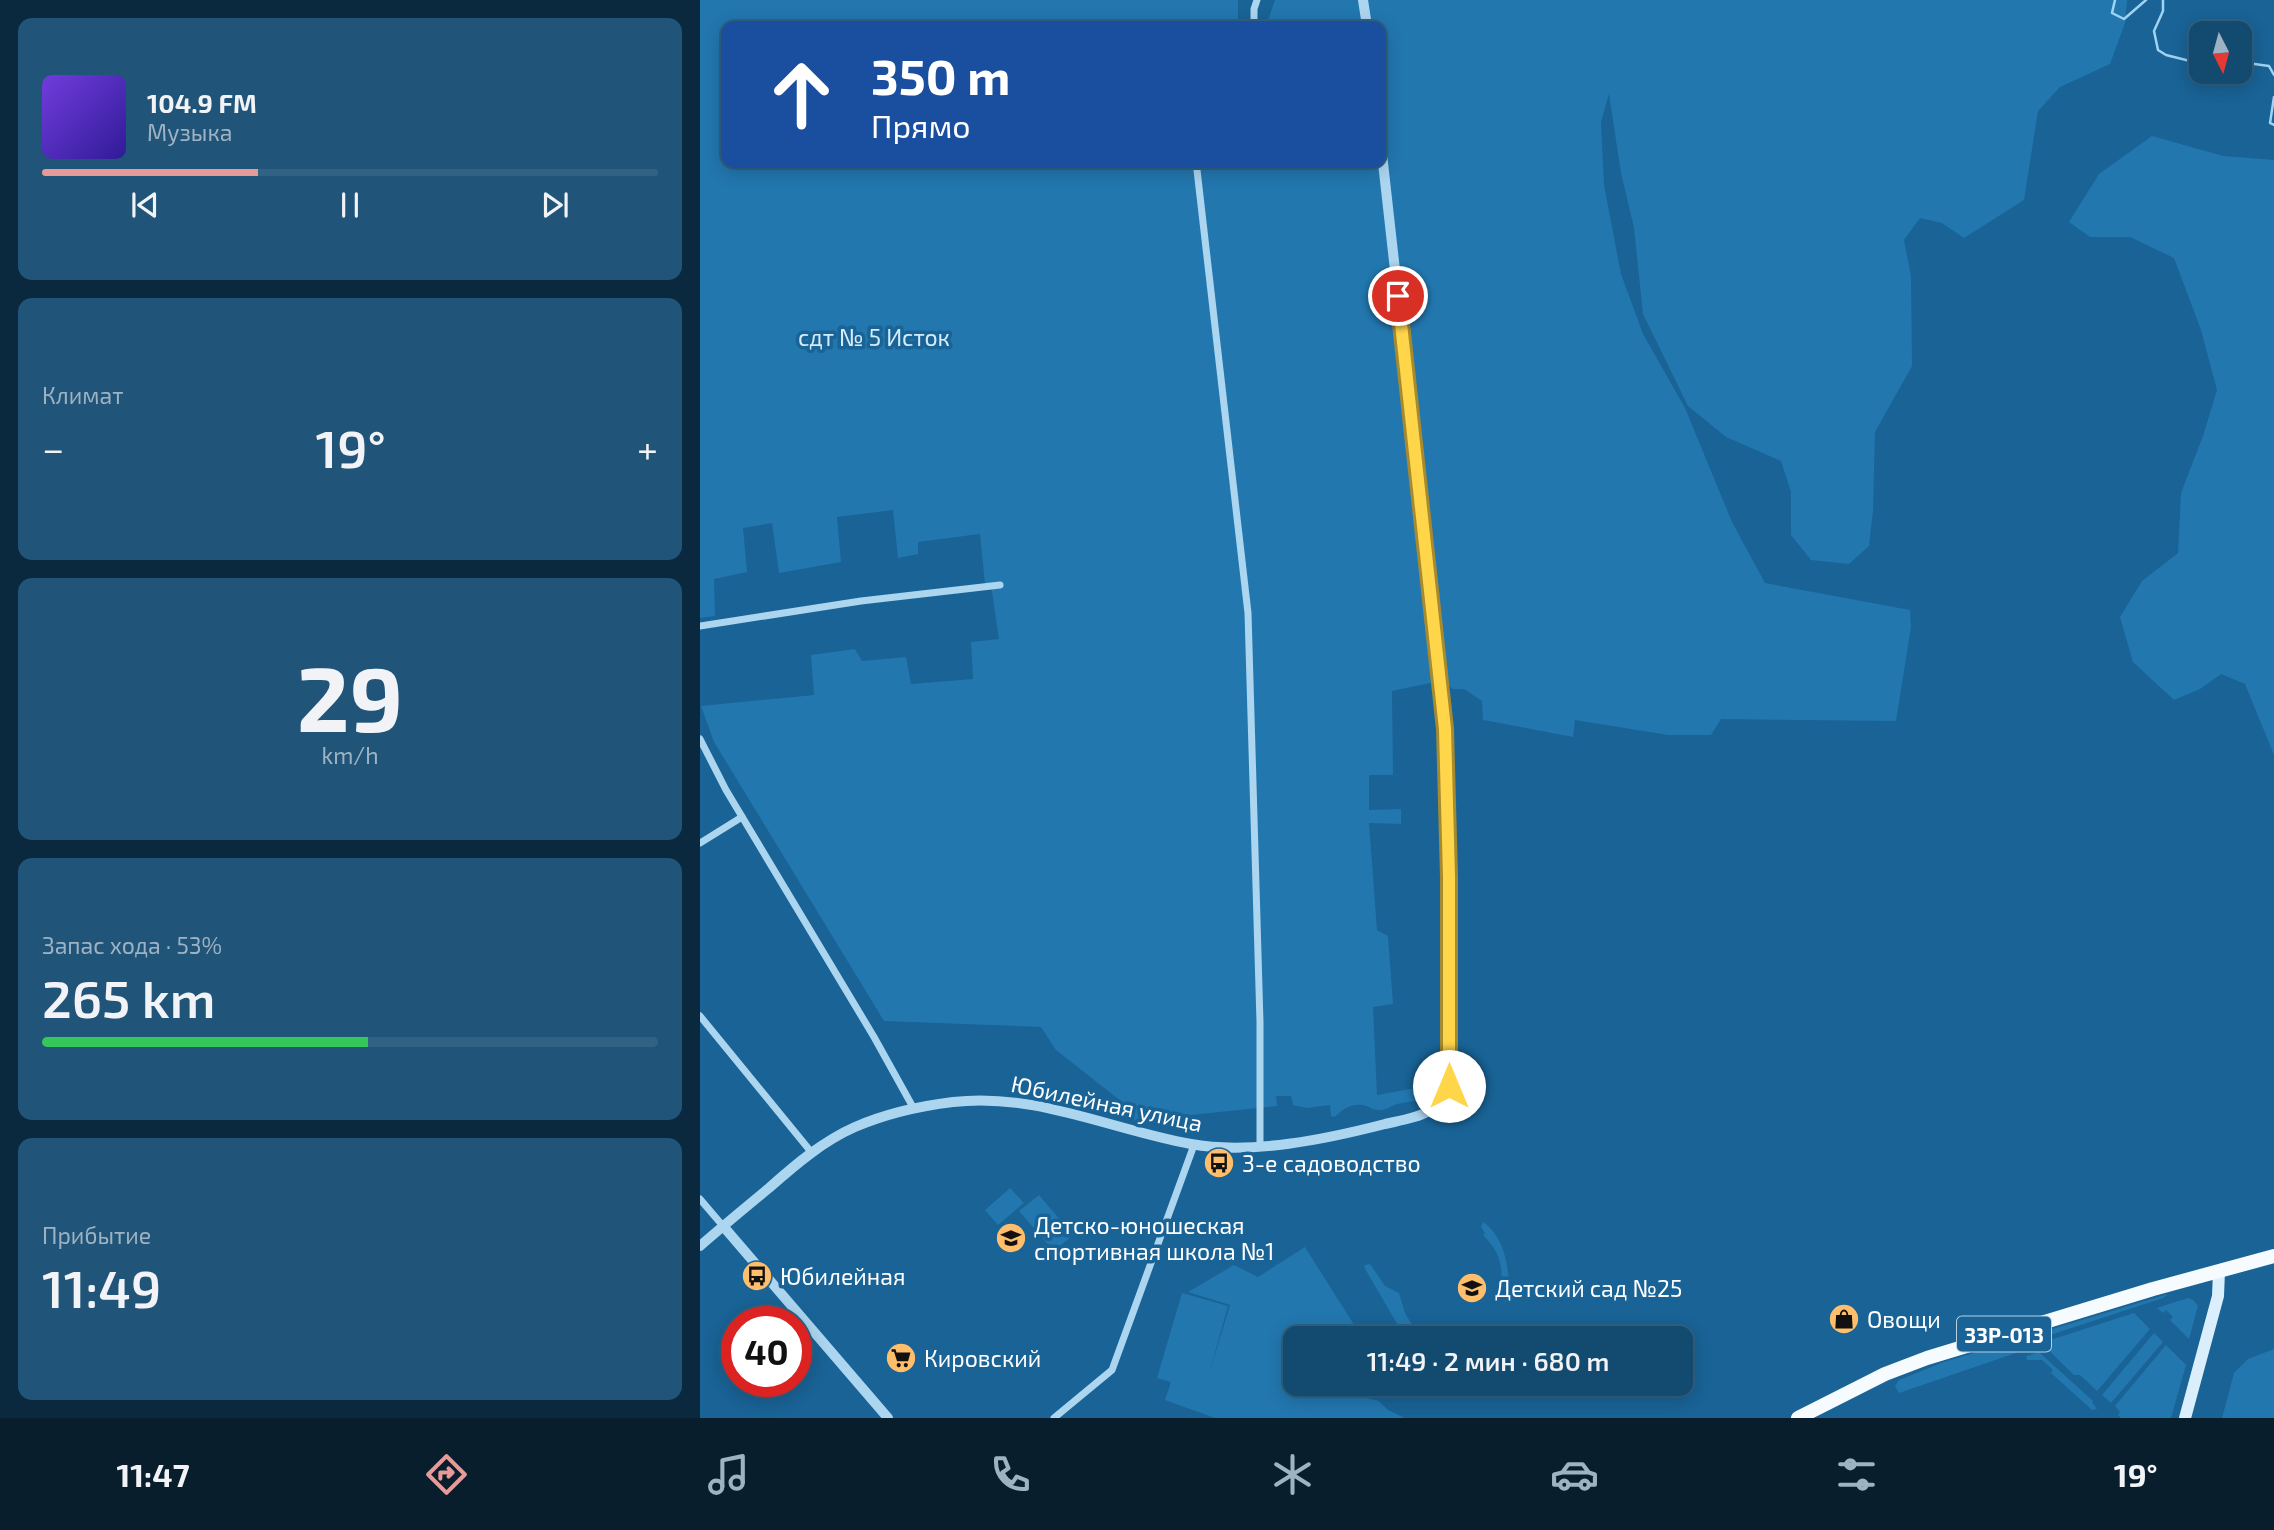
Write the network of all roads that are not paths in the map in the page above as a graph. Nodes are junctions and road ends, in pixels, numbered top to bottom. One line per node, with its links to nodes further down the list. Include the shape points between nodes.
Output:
1 (1258, 0): 3 (street)
2 (1363, 0): 4 (street)
3 (1254, 21)
4 (1366, 21)
5 (1198, 168): 15 (street, via 1248,613)
6 (1384, 168): 15 (street, Юбилейная улица, via 1441,682 1448,799 1449,1086 1436,1106 1415,1117 1314,1140)
7 (1000, 585): 8 (street)
8 (700, 626)
9 (700, 739): 10 (street)
10 (742, 817): 11 (street); 13 (street)
11 (700, 843)
12 (700, 1016): 16 (street)
13 (914, 1109): 14 (street, Юбилейная улица, via 967,1101 1034,1106); 16 (street, Юбилейная улица, via 855,1127)
14 (1194, 1145): 15 (street, Юбилейная улица); 23 (street, via 1112,1370)
15 (1260, 1146)
16 (812, 1153): 18 (street, Юбилейная улица)
17 (700, 1199): 18 (street)
18 (723, 1226): 19 (street, Юбилейная улица); 22 (street)
19 (700, 1246)
20 (2274, 1256): 21 (main road, 33Р-013)
21 (2219, 1271): 24 (main road, 33Р-013, via 1927,1358); 25 (main road, via 2218,1296)
22 (888, 1418)
23 (1054, 1418)
24 (1798, 1418)
25 (2185, 1418)

